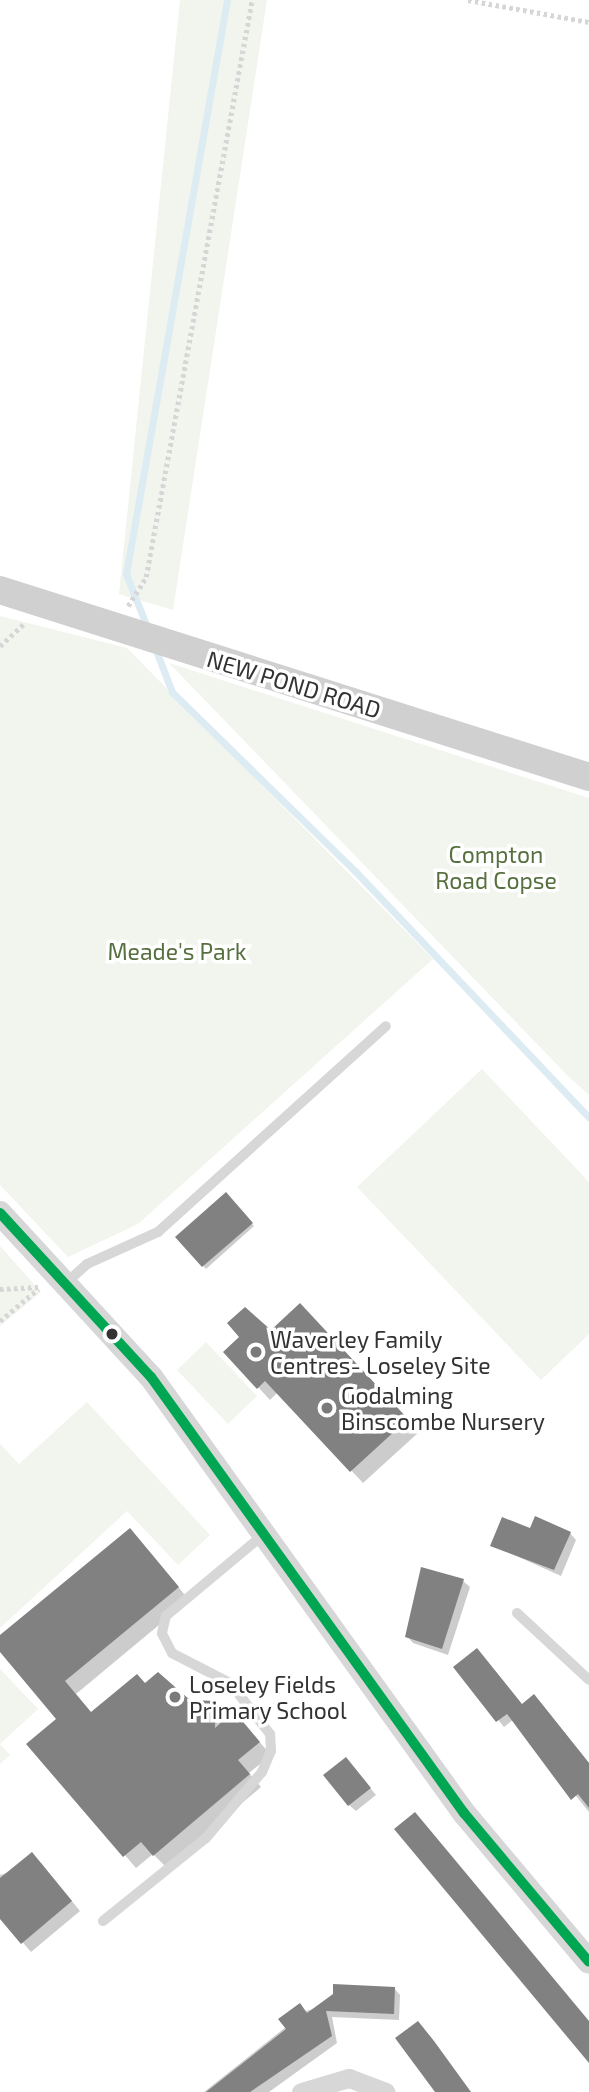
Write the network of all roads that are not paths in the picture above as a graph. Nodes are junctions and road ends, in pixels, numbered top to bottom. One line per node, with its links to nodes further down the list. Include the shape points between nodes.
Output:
1 (0, 590): 2 (main road, NEW POND ROAD)
2 (589, 777)
3 (386, 1026): 5 (lane, via 158,1232 88,1264)
4 (0, 1213): 5 (street)
5 (66, 1283): 6 (street, via 151,1377)
6 (266, 1533): 9 (lane, via 166,1616 162,1633 172,1653 230,1683 270,1734 271,1751 262,1772 206,1838); 10 (street, via 464,1813)
7 (517, 1613): 8 (lane)
8 (589, 1680)
9 (103, 1921)
10 (589, 1962)
11 (301, 2092): 12 (street, via 349,2078)
12 (385, 2092)

